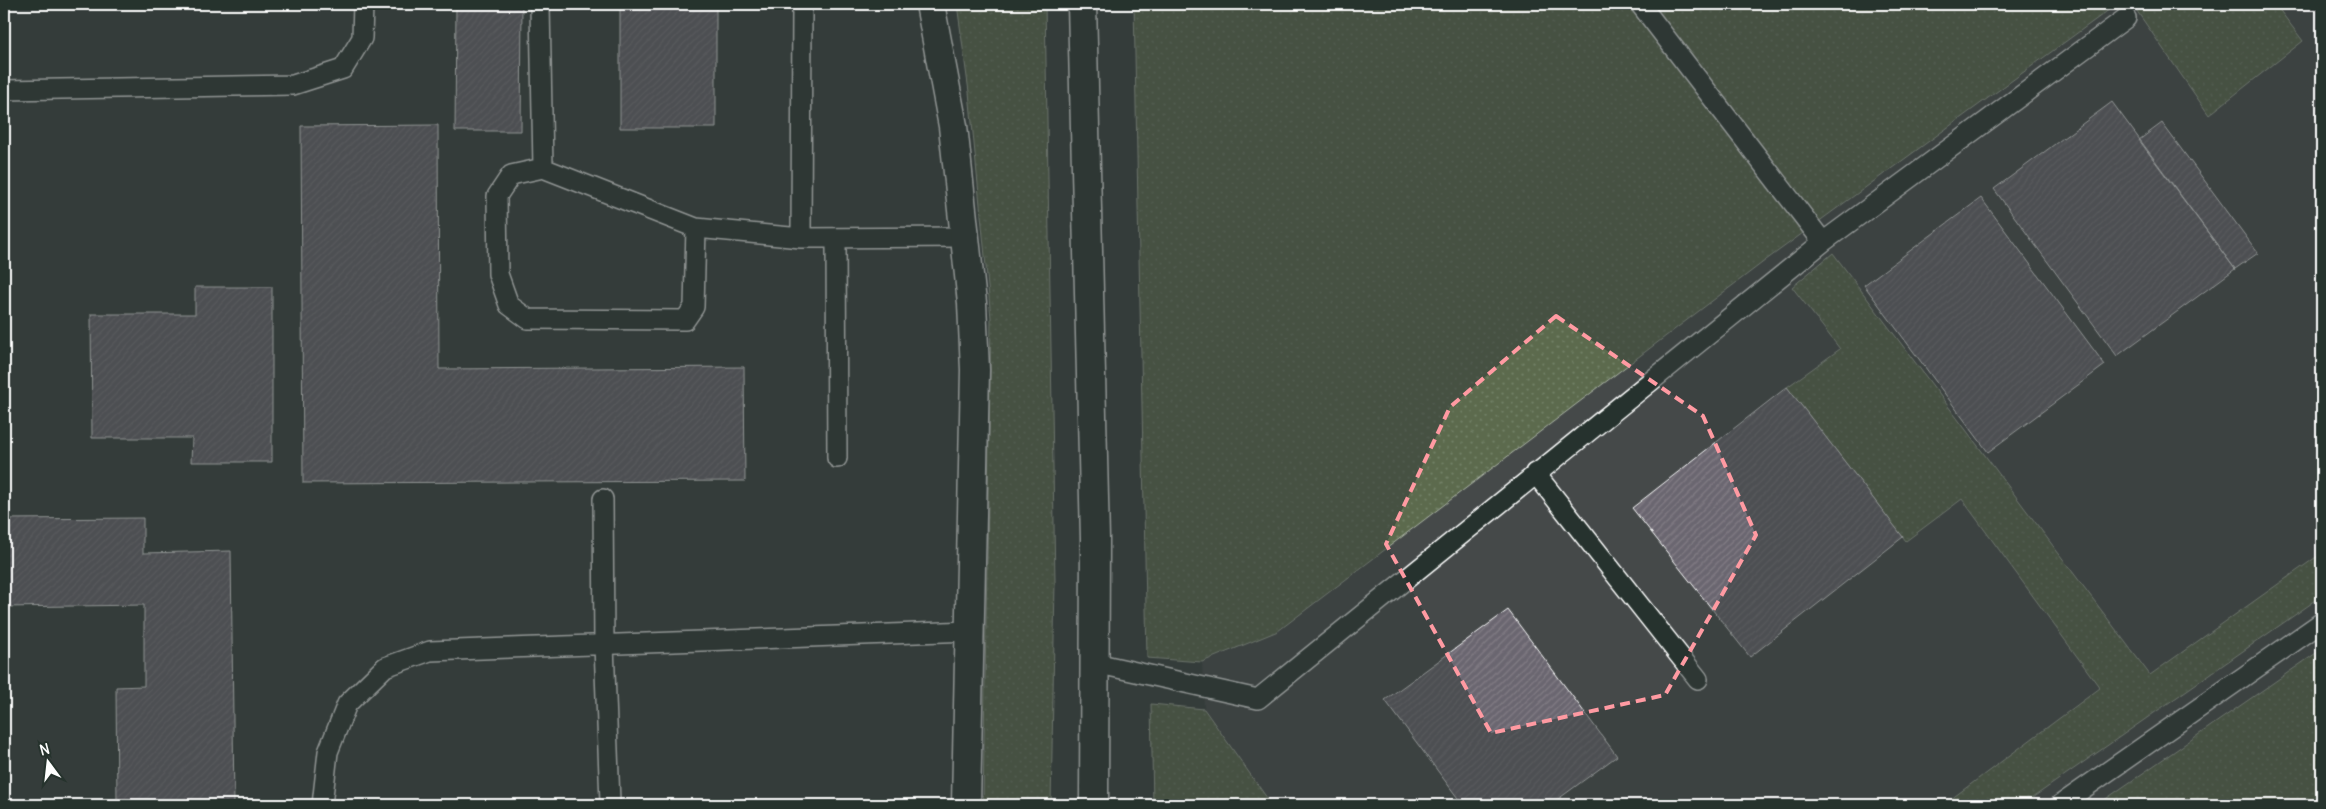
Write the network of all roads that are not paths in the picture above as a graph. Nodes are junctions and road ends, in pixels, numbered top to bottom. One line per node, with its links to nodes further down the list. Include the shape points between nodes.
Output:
1 (363, 4): 8 (lane, via 362,38 343,70 293,85)
2 (802, 4): 12 (lane)
3 (930, 4): 11 (highway, via 953,126)
4 (1082, 4): 21 (highway)
5 (1640, 4): 14 (lane)
6 (540, 6): 9 (lane)
7 (2126, 18): 14 (lane)
8 (4, 90)
9 (543, 168): 10 (lane); 10 (lane, via 511,176 497,196 498,274 509,305 528,319 685,320 694,307)
10 (696, 228): 12 (lane)
11 (966, 236): 13 (lane); 19 (highway, via 975,370)
12 (801, 238): 13 (lane)
13 (836, 240): 15 (lane)
14 (1823, 242): 16 (lane)
15 (837, 458)
16 (1535, 473): 21 (lane, via 1258,699); 22 (lane)
17 (602, 500): 20 (lane)
18 (2322, 622): 27 (lane)
19 (970, 631): 20 (lane); 25 (highway)
20 (604, 645): 23 (lane); 24 (lane, via 430,652 384,667 348,704 328,752)
21 (1095, 663): 26 (highway)
22 (1698, 678)
23 (610, 802)
24 (322, 805)
25 (966, 805)
26 (1094, 805)
27 (2060, 805)

